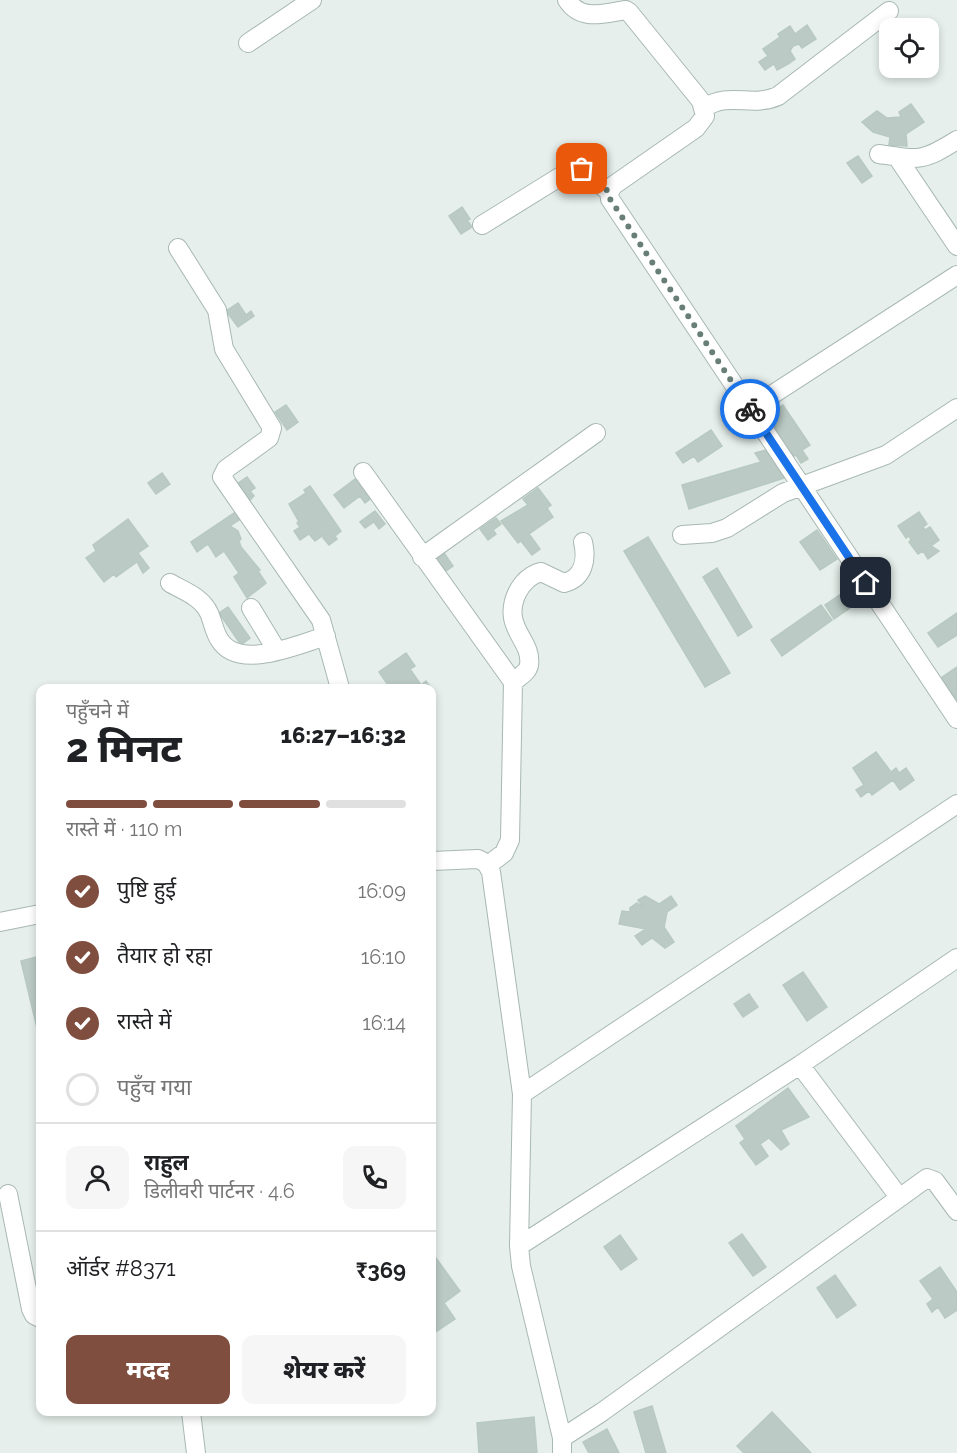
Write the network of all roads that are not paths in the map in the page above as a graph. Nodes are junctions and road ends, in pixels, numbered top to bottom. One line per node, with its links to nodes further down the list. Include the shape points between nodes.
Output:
1 (312, 0): 4 (street)
2 (567, 0): 5 (street, via 587,15 629,12)
3 (889, 11): 5 (street, via 778,96 762,101 725,98)
4 (248, 43)
5 (704, 108): 7 (street, via 705,116 696,128)
6 (957, 140): 9 (street, via 924,158 888,155)
7 (609, 192): 8 (street, via 587,173 574,168); 13 (street)
8 (482, 225)
9 (957, 246)
10 (178, 248): 22 (street, via 217,310 224,349 272,428 269,438 226,469 222,477 316,610)
11 (957, 275): 13 (street)
12 (957, 408): 16 (street, via 886,455)
13 (750, 409): 16 (street)
14 (596, 433): 19 (street)
15 (363, 472): 19 (street)
16 (800, 486): 17 (street, via 727,528); 26 (street)
17 (682, 535)
18 (583, 542): 24 (street, via 585,561 574,578 564,583 541,572 526,580 516,596 513,619 529,662 526,671)
19 (422, 556): 24 (street)
20 (170, 583): 23 (street, via 198,598 218,638 235,653)
21 (251, 608): 23 (street)
22 (326, 636): 23 (street); 25 (street)
23 (277, 651)
24 (513, 682): 29 (street, via 510,840 504,853)
25 (339, 684)
26 (957, 719)
27 (957, 804): 34 (street)
28 (436, 861): 29 (street, via 478,859)
29 (488, 865): 34 (street)
30 (36, 915): 31 (street)
31 (0, 922)
32 (957, 958): 33 (street)
33 (800, 1065): 36 (street); 38 (street)
34 (522, 1094): 38 (street)
35 (8, 1194): 39 (street, via 31,1309)
36 (899, 1197): 37 (street, via 933,1179); 41 (street)
37 (957, 1211)
38 (519, 1246): 41 (street)
39 (36, 1316)
40 (191, 1416): 42 (street)
41 (562, 1445)
42 (196, 1453)

